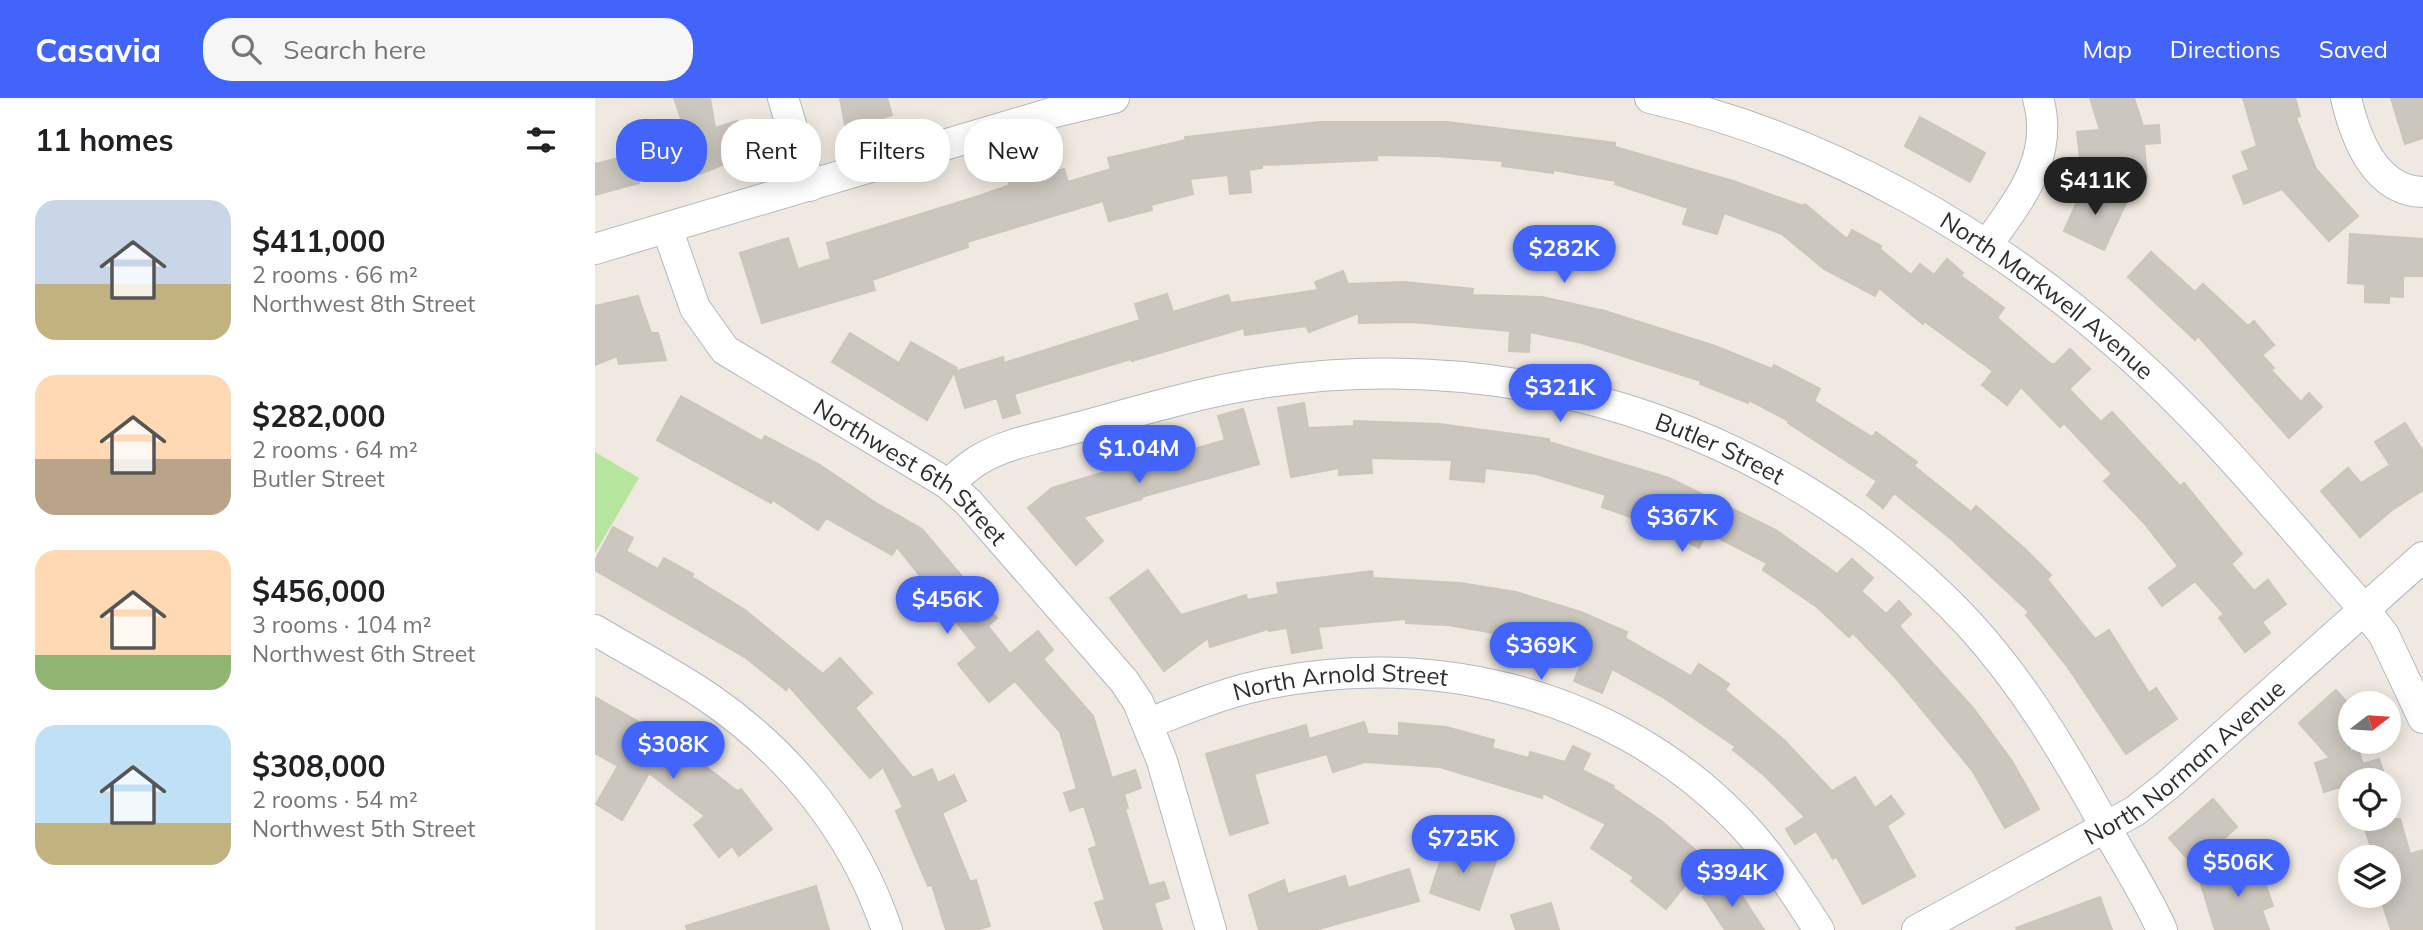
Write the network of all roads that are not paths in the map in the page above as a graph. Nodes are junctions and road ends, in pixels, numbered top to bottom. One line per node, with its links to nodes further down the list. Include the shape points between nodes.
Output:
1 (783, 98): 6 (street)
2 (2038, 98): 9 (street, via 2043,131 2035,173)
3 (2346, 98): 7 (street, via 2366,156 2396,184)
4 (1105, 99): 6 (street)
5 (1662, 99): 9 (street, North Markwell Avenue, via 1819,153 1899,193)
6 (810, 186): 8 (street)
7 (2423, 192)
8 (667, 228): 10 (street); 11 (street, Northwest 6th Street, via 695,308 726,350)
9 (1987, 246): 13 (street, North Markwell Avenue, via 2069,304 2124,351 2182,407)
10 (595, 249)
11 (948, 484): 16 (street, Northwest 6th Street, via 1124,681); 17 (street, Butler Street, via 978,460 1041,437 1195,396 1335,374 1445,375 1521,384 1646,414 1778,473 1841,514 1932,587 2008,672 2072,765)
12 (2423, 557): 13 (street, North Norman Avenue)
13 (2364, 609): 15 (street, North Markwell Avenue, via 2384,635); 17 (street, North Norman Avenue, via 2168,785)
14 (595, 630): 18 (street, via 708,696 775,751 829,814 852,849)
15 (2423, 718)
16 (1149, 723): 19 (street, Northwest 6th Street); 20 (street, North Arnold Street, via 1247,689 1351,673 1416,673 1521,690 1588,715 1691,777 1770,856)
17 (2105, 826): 21 (street, North Norman Avenue); 22 (street, Butler Street)
18 (887, 930)
19 (1211, 930)
20 (1819, 930)
21 (1917, 930)
22 (2162, 930)

